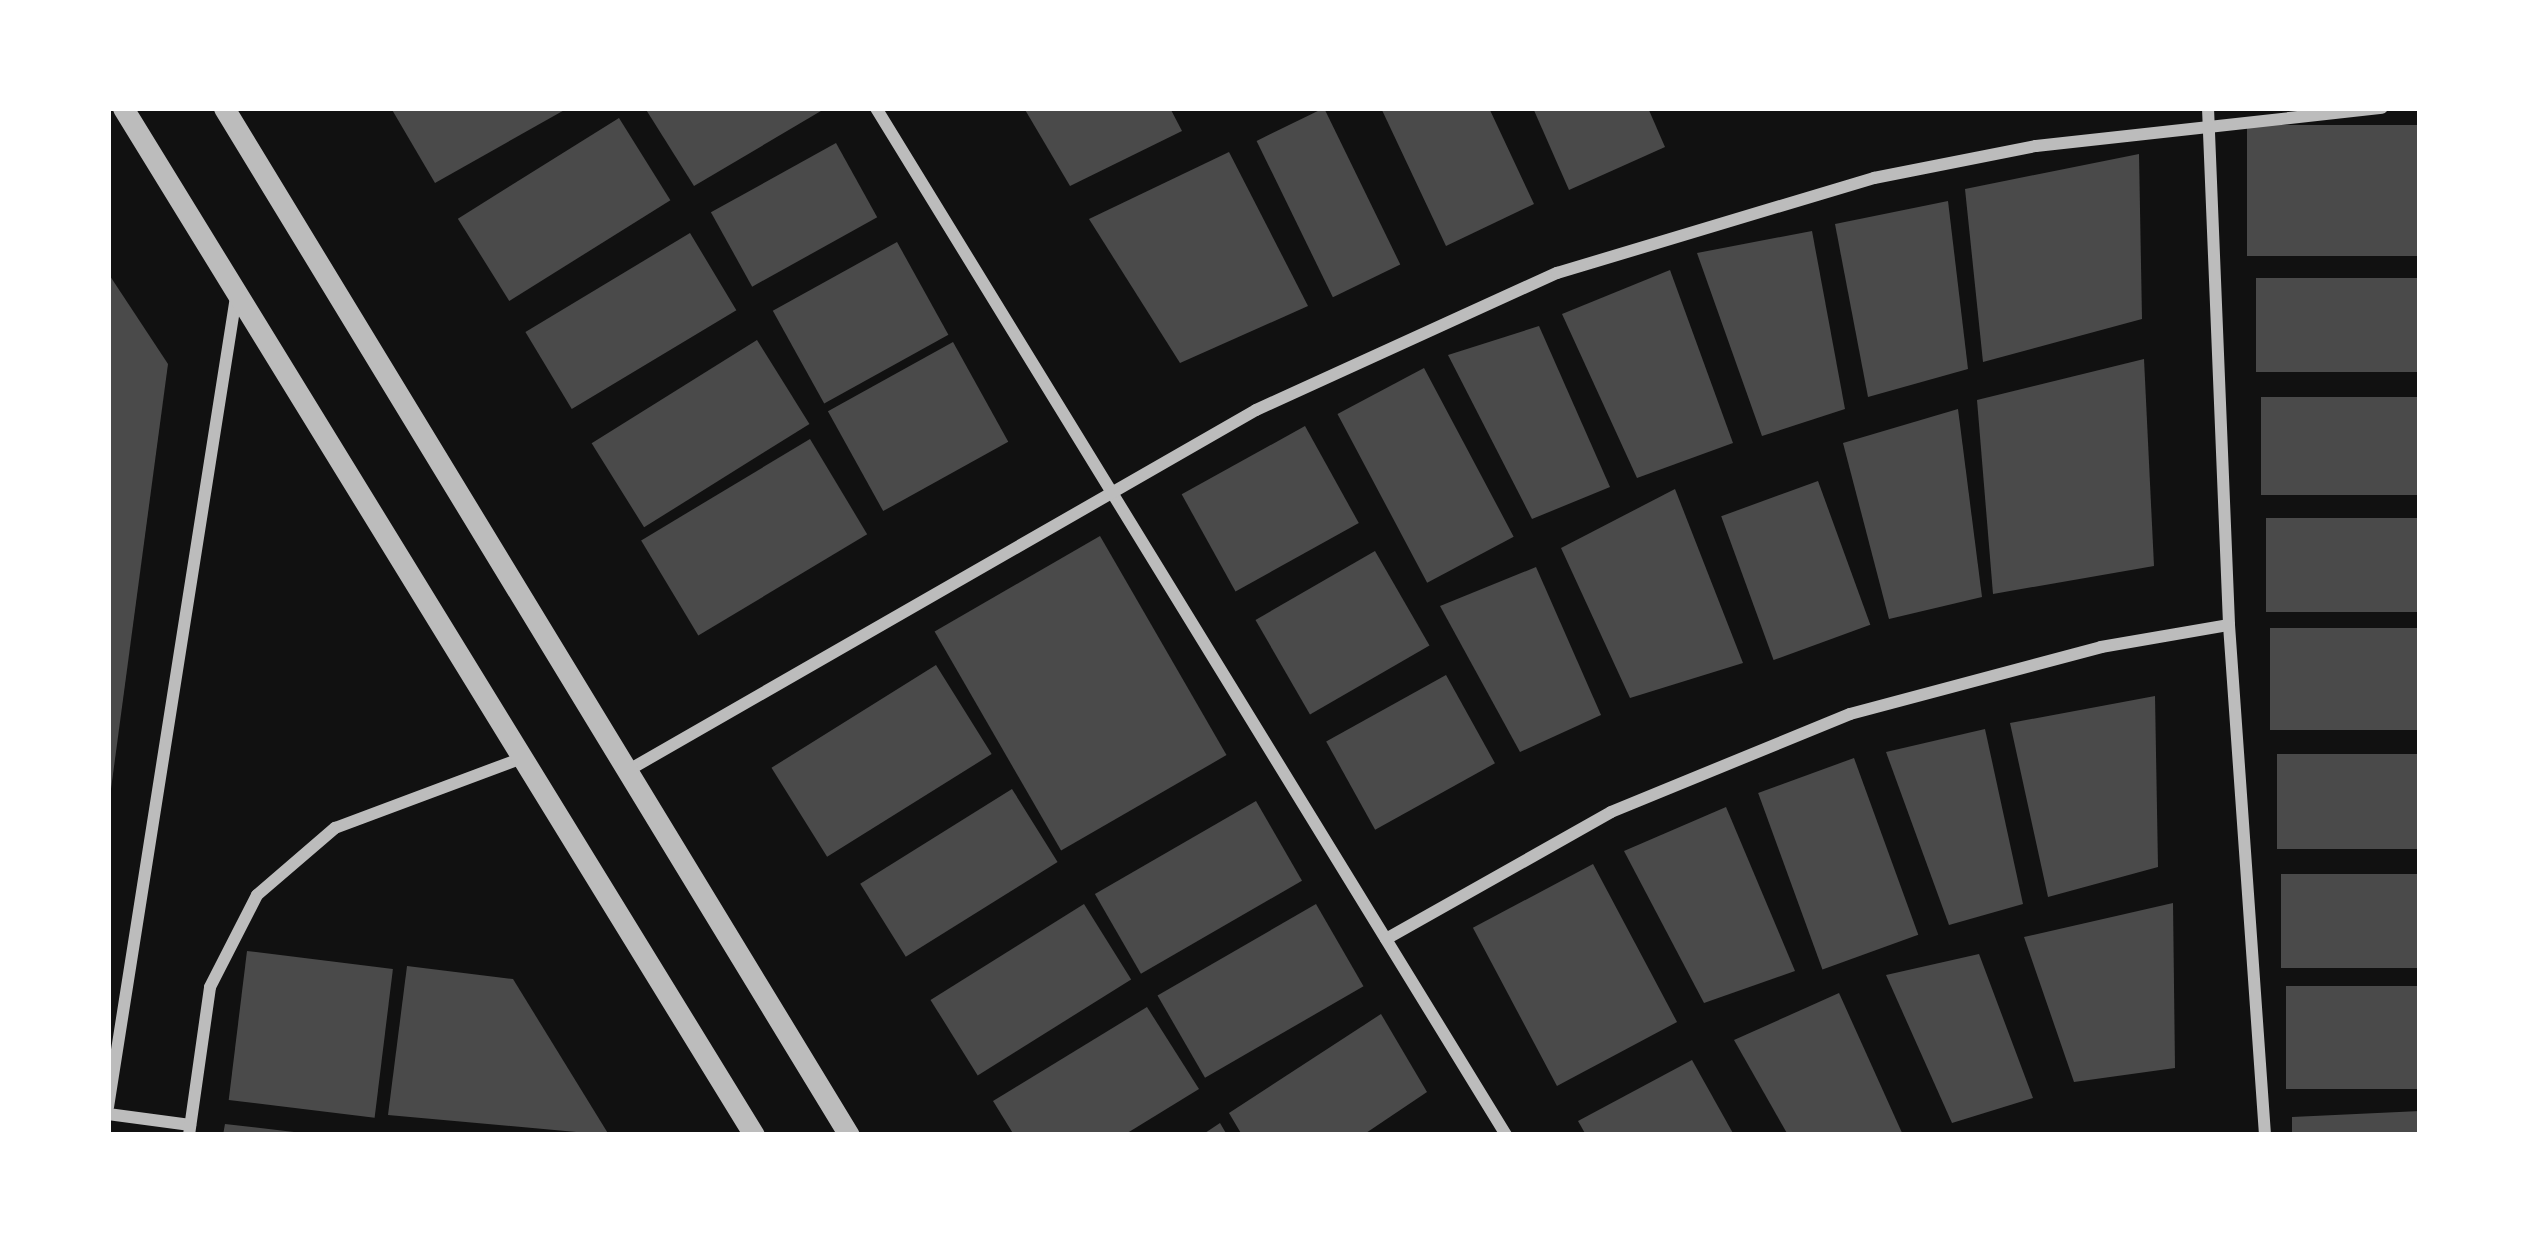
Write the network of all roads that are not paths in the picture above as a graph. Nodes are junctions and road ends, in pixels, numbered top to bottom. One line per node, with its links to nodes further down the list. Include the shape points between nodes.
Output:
1 (123, 108): 7 (street)
2 (224, 108): 11 (street)
3 (876, 108): 8 (street)
4 (2208, 108): 6 (street)
5 (2382, 108): 6 (street)
6 (2210, 126): 8 (street, via 2036,146 1714,220 1404,336); 9 (street)
7 (236, 296): 10 (street); 13 (street)
8 (1112, 493): 11 (street); 12 (street)
9 (2229, 625): 12 (street, via 1974,676 1850,714 1611,812); 18 (street)
10 (522, 758): 14 (street, via 335,828 257,895 210,987); 15 (street)
11 (627, 771): 16 (street)
12 (1386, 939): 17 (street)
13 (108, 1110): 14 (street)
14 (190, 1130)
15 (754, 1135)
16 (849, 1135)
17 (1506, 1135)
18 (2265, 1135)

